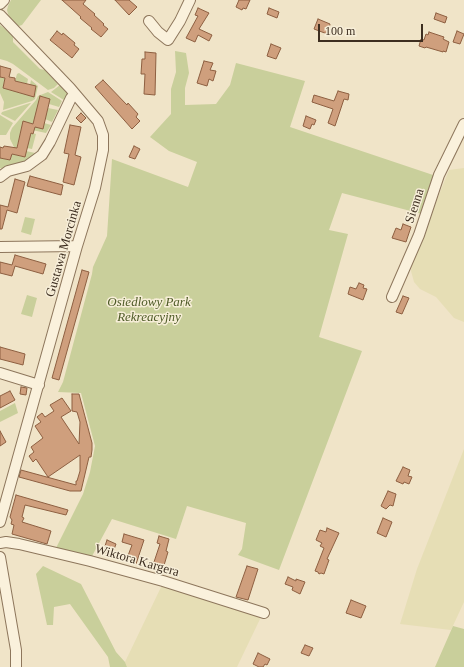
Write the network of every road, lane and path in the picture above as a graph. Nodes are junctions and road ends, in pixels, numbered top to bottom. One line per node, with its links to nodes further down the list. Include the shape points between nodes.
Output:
1 (4, 0): 3 (street)
2 (190, 0): 5 (street, via 168,40)
3 (0, 4)
4 (0, 15): 6 (street, Gustawa Morcinka)
5 (149, 21)
6 (75, 94): 8 (street, via 42,155 27,166); 9 (street, Gustawa Morcinka, via 98,121 103,135 103,150 95,188)
7 (464, 124): 11 (street, Sienna, via 440,175 419,235)
8 (2, 173)
9 (77, 246): 10 (street); 13 (street, Gustawa Morcinka)
10 (0, 247)
11 (392, 297)
12 (0, 373): 13 (street)
13 (39, 385): 14 (street, Gustawa Morcinka)
14 (0, 522)
15 (0, 542): 17 (street, Wiktora Kargera, via 90,561)
16 (0, 557): 18 (street, via 16,650)
17 (264, 613)
18 (16, 667)

